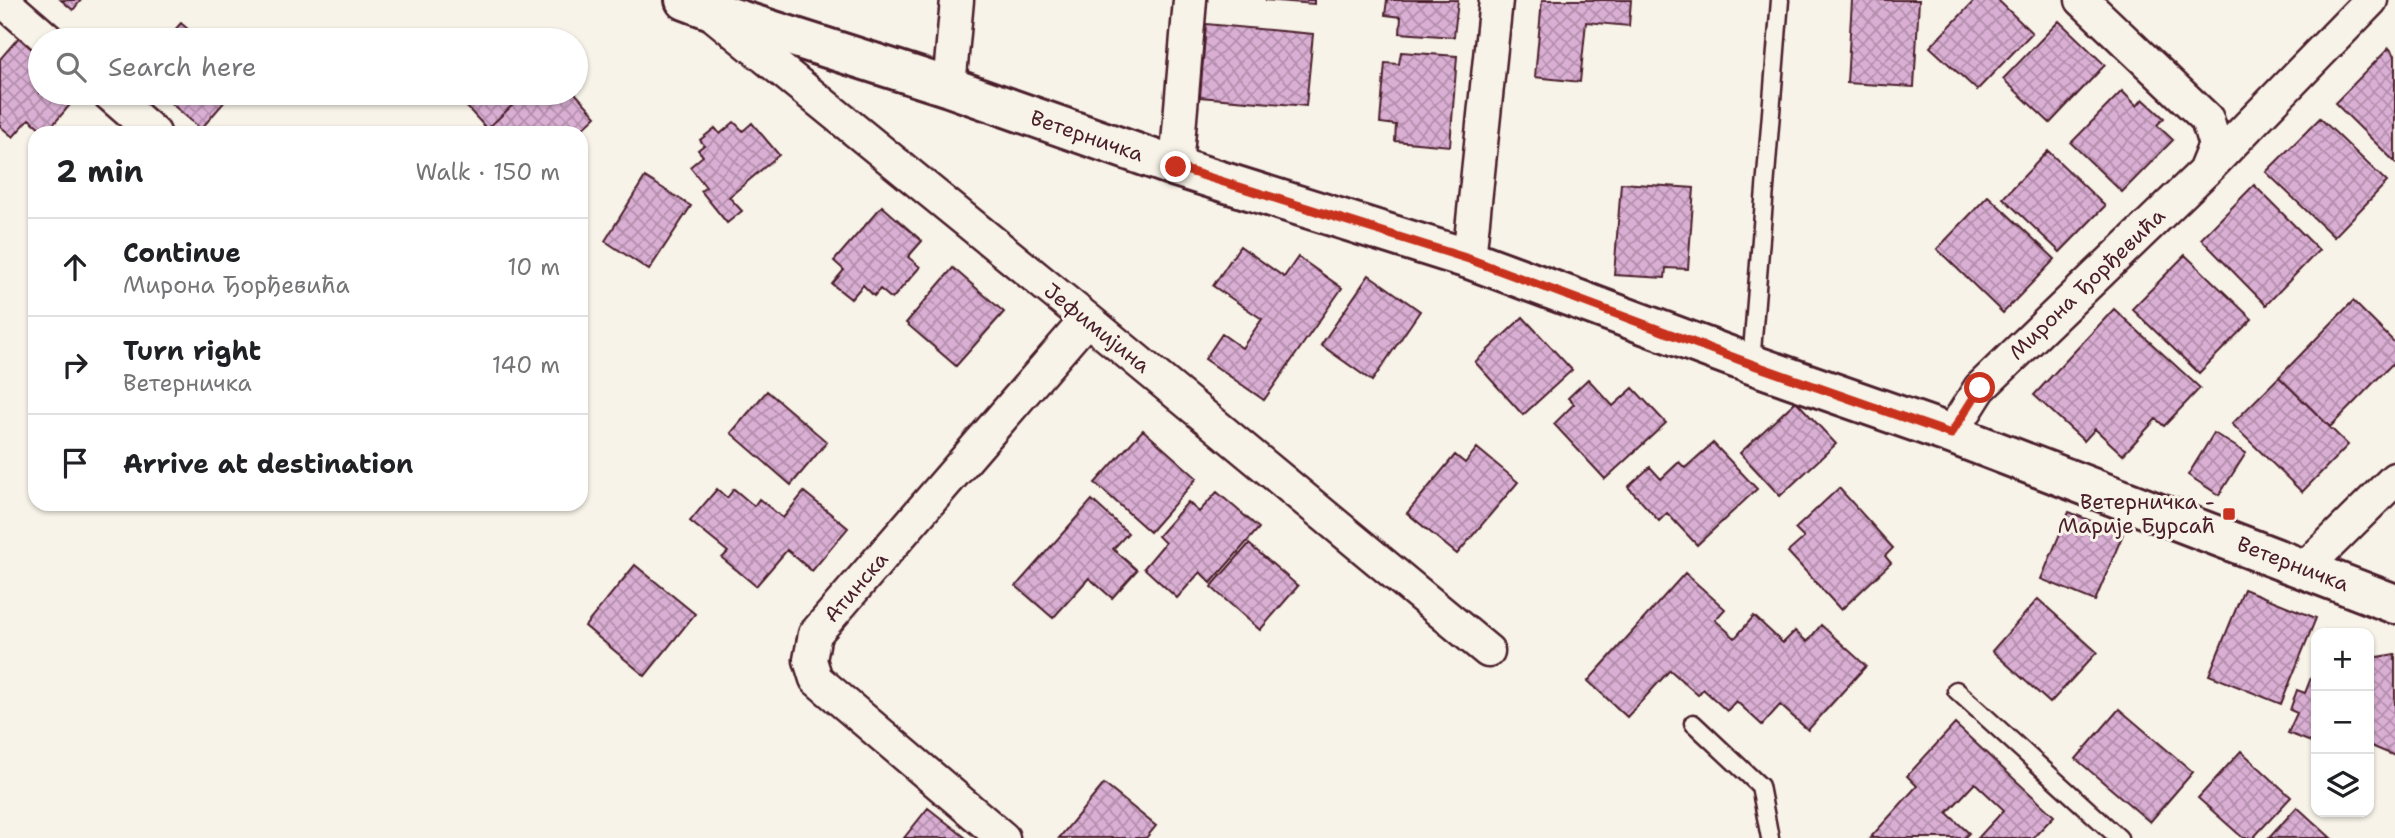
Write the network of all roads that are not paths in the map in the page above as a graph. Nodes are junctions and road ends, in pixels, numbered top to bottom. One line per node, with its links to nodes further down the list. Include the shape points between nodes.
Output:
1 (2, 0): 9 (street)
2 (957, 0): 10 (street)
3 (1190, 0): 13 (street)
4 (1496, 0): 15 (street)
5 (1780, 0): 17 (lane)
6 (2082, 0): 14 (street, via 2207,119 2215,145)
7 (2371, 0): 14 (street, Мирона Ђорђевића)
8 (713, 6): 10 (street, Ветерничка); 16 (street, Јефимијина)
9 (34, 28)
10 (949, 87): 13 (street, Ветерничка)
11 (122, 105): 12 (street)
12 (146, 126)
13 (1176, 167): 15 (street, Ветерничка)
14 (2204, 172): 18 (street, Мирона Ђорђевића, via 1980,388)
15 (1469, 259): 17 (street, Ветерничка)
16 (1087, 319): 22 (street, Јефимијина); 25 (street, Атинска, via 815,634 810,660 816,679)
17 (1751, 364): 18 (street, Ветерничка)
18 (1951, 434): 20 (street, Ветерничка)
19 (2395, 478): 20 (street)
20 (2305, 568): 21 (street, Ветерничка)
21 (2395, 604)
22 (1488, 652)
23 (1956, 690): 27 (lane)
24 (1693, 723): 26 (lane, via 1760,786)
25 (1003, 838)
26 (1770, 838)
27 (2119, 838)

